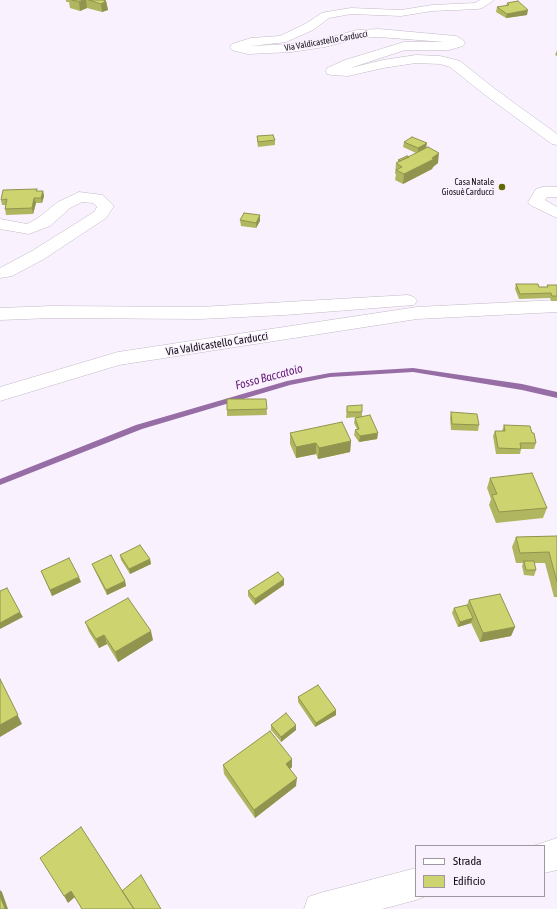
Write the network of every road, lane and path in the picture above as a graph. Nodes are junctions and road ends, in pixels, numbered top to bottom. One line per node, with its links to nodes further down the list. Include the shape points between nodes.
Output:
1 (488, 0): 2 (street, Via Valdicastello Carducci, via 478,6 432,8 401,13 351,11 326,15 309,27 282,39 251,42 236,47 248,50 291,48 325,43 357,34 379,33 452,39 459,43 449,46 404,46 332,71 348,72 416,60 440,60 455,64)
2 (557, 141)
3 (557, 192): 4 (street, via 542,192 536,202)
4 (557, 213)
5 (0, 224): 6 (street, via 29,228 44,222 64,205 79,197 97,198 106,206 100,215 38,255)
6 (0, 273)
7 (557, 306): 8 (street, Via Valdicastello Carducci)
8 (491, 308): 9 (street, via 486,302 463,297 285,310); 10 (street, Via Valdicastello Carducci, via 417,312 118,359)
9 (0, 314)
10 (0, 394)
11 (557, 854): 12 (street)
12 (545, 857)
13 (415, 884): 14 (street)
14 (320, 909)

